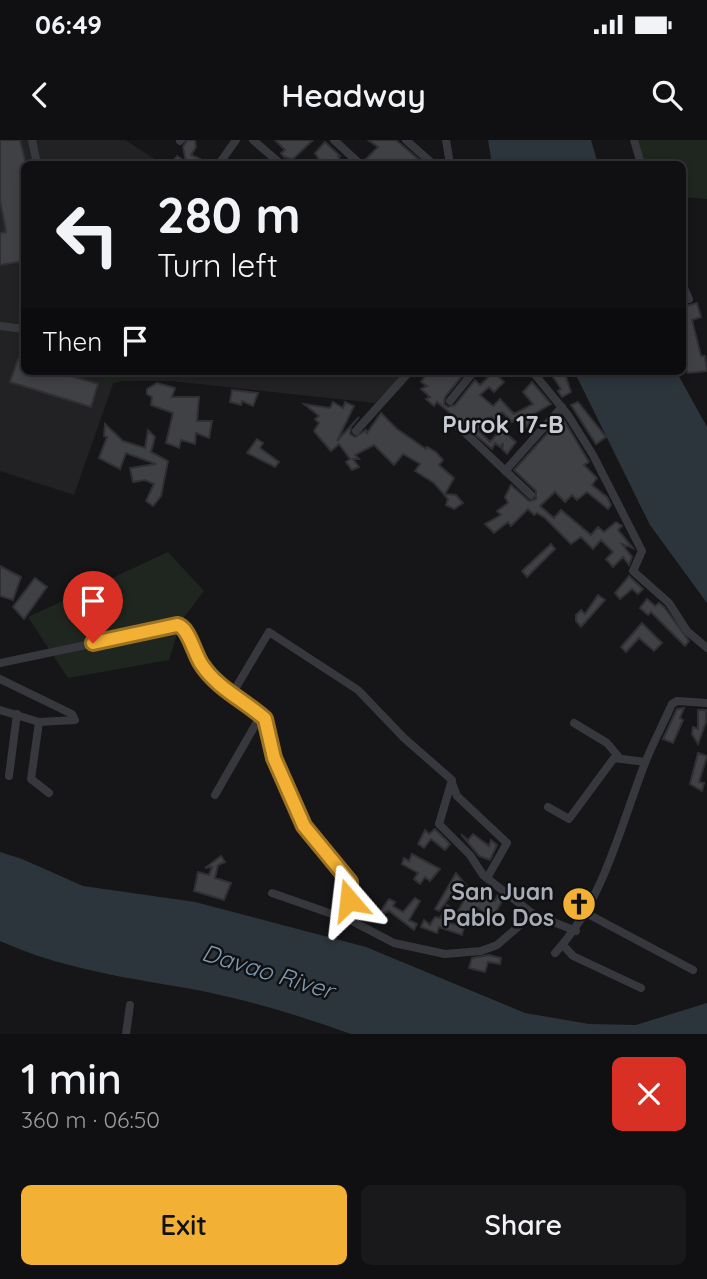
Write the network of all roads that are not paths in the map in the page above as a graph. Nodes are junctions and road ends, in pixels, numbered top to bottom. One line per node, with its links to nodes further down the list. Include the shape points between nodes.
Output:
1 (32, 140): 8 (street)
2 (236, 140): 9 (street)
3 (253, 140): 10 (street)
4 (334, 140): 11 (street)
5 (406, 140): 12 (street)
6 (446, 140): 13 (street)
7 (634, 140): 14 (street)
8 (36, 161)
9 (221, 161)
10 (278, 161)
11 (357, 161)
12 (430, 161)
13 (450, 161)
14 (640, 161)
15 (686, 292): 16 (street)
16 (689, 299)
17 (0, 327): 18 (street)
18 (21, 329)
19 (406, 375): 25 (street)
20 (471, 375): 22 (street)
21 (535, 375): 23 (street)
22 (450, 401)
23 (562, 407): 26 (street); 28 (street, via 593,455 640,547 633,571 669,603 687,631)
24 (458, 426): 26 (street)
25 (356, 431)
26 (505, 471): 27 (street)
27 (531, 495)
28 (707, 648)
29 (0, 663): 31 (street, via 181,625 200,663)
30 (0, 679): 36 (street, via 75,717 73,722)
31 (232, 694): 35 (street); 41 (street, via 269,632 358,690)
32 (707, 703): 39 (street, via 672,704)
33 (0, 709): 34 (street)
34 (17, 714): 36 (street); 40 (street)
35 (261, 715): 43 (street); 49 (street, via 268,723 274,758 304,826 350,882)
36 (40, 722): 42 (street, via 31,779)
37 (574, 723): 38 (street, via 607,743)
38 (618, 757): 39 (street); 44 (street, via 569,820)
39 (645, 762): 47 (street)
40 (9, 776)
41 (452, 782): 45 (street, via 439,824); 45 (street, via 457,796 507,843)
42 (49, 793)
43 (215, 795)
44 (548, 807)
45 (487, 878): 48 (street)
46 (272, 893): 49 (street)
47 (586, 913): 50 (street); 53 (street)
48 (533, 914): 49 (street, via 497,945 460,954 403,946); 50 (street)
49 (352, 920)
50 (576, 931): 51 (street)
51 (563, 945): 52 (street); 54 (street, via 573,956)
52 (555, 953)
53 (693, 970)
54 (641, 988)
55 (130, 1005): 56 (street)
56 (126, 1034)

